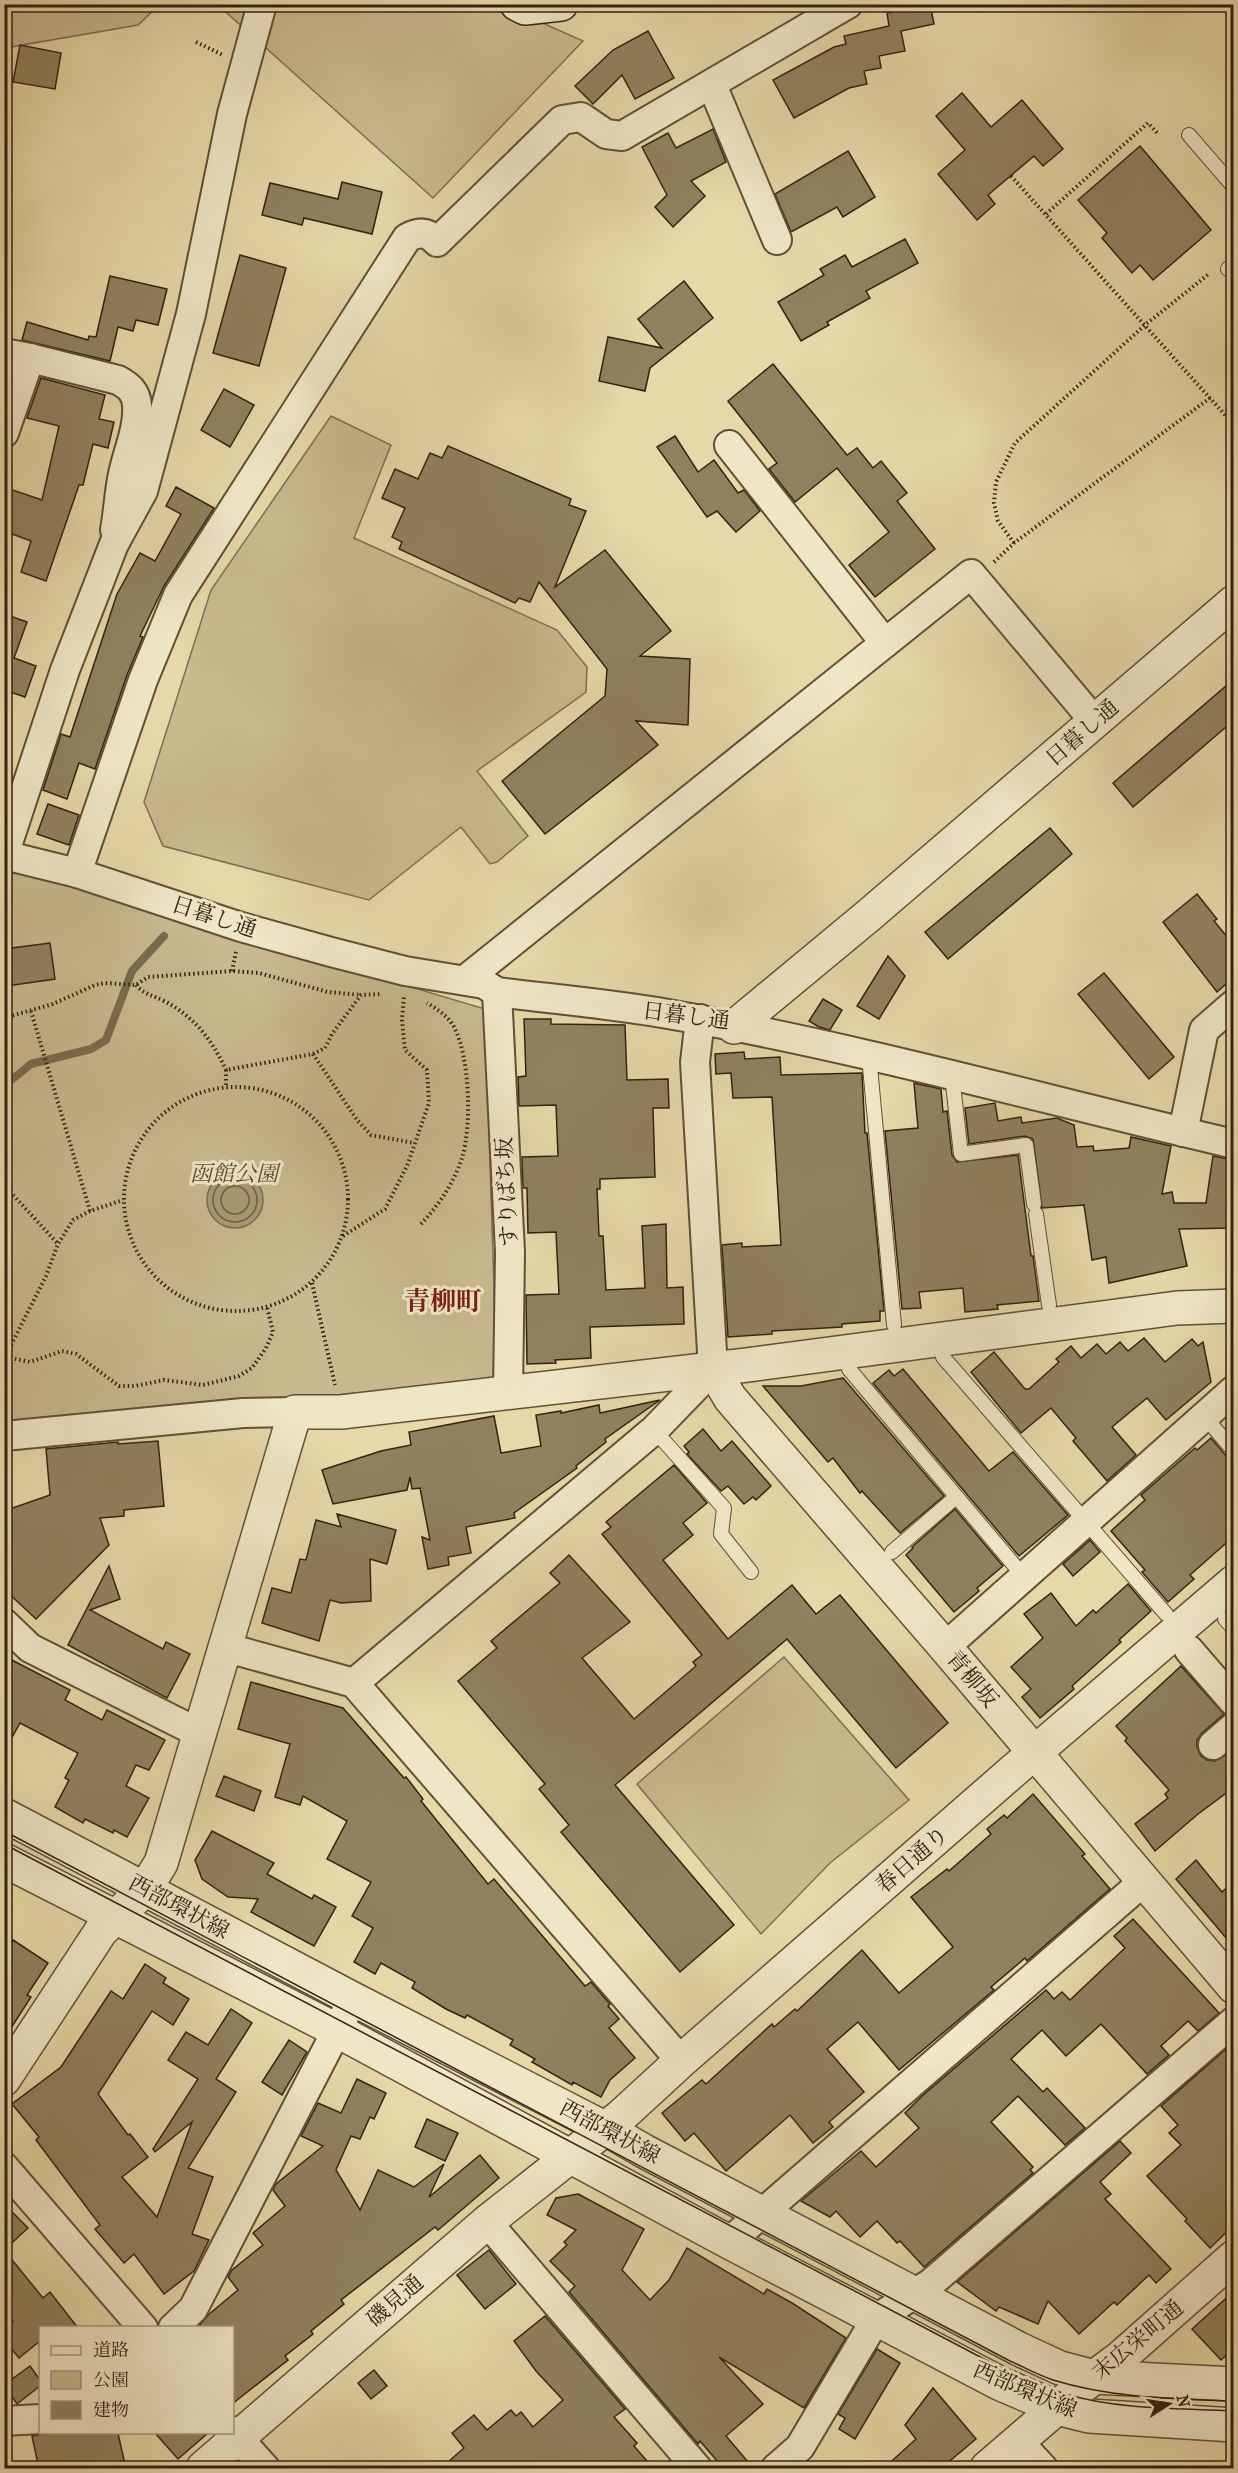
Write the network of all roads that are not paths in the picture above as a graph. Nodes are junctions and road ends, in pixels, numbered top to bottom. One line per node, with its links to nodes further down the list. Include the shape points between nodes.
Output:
1 (262, 4): 12 (street, via 232,114 191,314 143,491)
2 (517, 4): 3 (street, via 525,8)
3 (561, 4)
4 (848, 4): 5 (street)
5 (712, 85): 8 (street); 17 (street, via 622,136 606,134 581,117 562,120 438,242 424,233 407,238 178,596 143,680)
6 (1189, 135): 7 (lane)
7 (1233, 187)
8 (777, 240)
9 (17, 355): 10 (street); 12 (street, via 118,380 134,392 137,417 122,478)
10 (4, 433)
11 (729, 445): 14 (street)
12 (114, 544): 16 (street, via 65,669)
13 (1233, 602): 15 (street, 日暮し通)
14 (885, 643): 15 (street, via 971,574); 18 (street)
15 (1095, 722): 22 (street, 日暮し通)
16 (4, 855): 17 (street, 日暮し通)
17 (77, 873): 18 (street, 日暮し通, via 331,952 405,971)
18 (465, 980): 19 (street, 日暮し通, via 484,984)
19 (496, 992): 21 (street, 日暮し通); 34 (street, すりばち坂, via 510,1252)
20 (1233, 1004): 25 (street, via 1204,1030)
21 (700, 1019): 22 (street, 日暮し通); 31 (street, via 695,1062)
22 (734, 1027): 23 (street)
23 (869, 1056): 24 (street); 29 (lane)
24 (952, 1076): 25 (street); 27 (lane, via 961,1154 1026,1145)
25 (1182, 1132): 26 (street)
26 (1233, 1144)
27 (1049, 1305)
28 (1233, 1306): 31 (street, via 1177,1308)
29 (894, 1326)
30 (943, 1356): 41 (lane)
31 (713, 1369): 34 (street); 37 (street); 49 (street, 青柳坂, via 730,1398)
32 (849, 1369): 40 (lane)
33 (1233, 1390): 36 (street)
34 (508, 1393): 35 (street, via 341,1412)
35 (295, 1412): 38 (street, via 243,1413); 48 (street)
36 (1203, 1416): 39 (lane); 41 (street)
37 (654, 1430): 43 (lane, via 724,1508 721,1534); 51 (street)
38 (4, 1436)
39 (1233, 1451)
40 (956, 1497): 42 (lane); 44 (lane)
41 (1087, 1522): 44 (street); 46 (lane)
42 (892, 1552)
43 (750, 1572)
44 (1025, 1578): 49 (street)
45 (1233, 1582): 54 (street, 春日通り)
46 (1166, 1614)
47 (4, 1623): 53 (street, via 30,1648)
48 (224, 1647): 51 (street); 53 (street)
49 (945, 1647): 54 (street, 青柳坂)
50 (1189, 1650): 52 (street)
51 (354, 1683): 64 (street)
52 (1233, 1702)
53 (199, 1733): 58 (street, via 161,1863)
54 (1035, 1753): 57 (street, 青柳坂); 64 (street, 春日通り)
55 (4, 1815): 58 (street, 西部環状線)
56 (4, 1860): 59 (street, 西部環状線)
57 (1144, 1881): 60 (street, 青柳坂); 68 (street)
58 (146, 1889): 59 (street); 61 (street, 西部環状線)
59 (115, 1917): 63 (street, 西部環状線); 65 (street, via 101,1931)
60 (1233, 1987)
61 (353, 1999): 63 (street); 66 (street, 西部環状線)
62 (1233, 2021): 72 (street)
63 (338, 2031): 66 (street, 西部環状線); 75 (street, via 193,2309)
64 (681, 2061): 66 (street, 春日通り)
65 (4, 2079)
66 (589, 2142): 68 (street, 西部環状線); 69 (street, 磯見通); 70 (street, 西部環状線)
67 (4, 2167): 74 (street)
68 (760, 2213): 70 (street); 72 (street, 西部環状線)
69 (487, 2222): 82 (street, 磯見通); 86 (street)
70 (729, 2242): 73 (street, 西部環状線)
71 (1233, 2258): 76 (street, 末広栄町通)
72 (914, 2294): 73 (street); 76 (street, 西部環状線, via 1060,2368)
73 (876, 2319): 78 (street, 西部環状線, via 1001,2384); 87 (street, via 800,2447)
74 (141, 2326)
75 (175, 2326)
76 (1094, 2377): 77 (street, 西部環状線); 78 (street, 末広栄町通)
77 (1233, 2384)
78 (1057, 2408): 81 (street, 西部環状線, via 1089,2416); 83 (street, 末広栄町通)
79 (39, 2419): 80 (street)
80 (4, 2421)
81 (1233, 2425)
82 (235, 2434): 84 (street, 磯見通); 85 (street)
83 (1018, 2441): 88 (street, 末広栄町通); 89 (street)
84 (203, 2469)
85 (265, 2469)
86 (697, 2469)
87 (776, 2469)
88 (987, 2469)
89 (1043, 2469)

